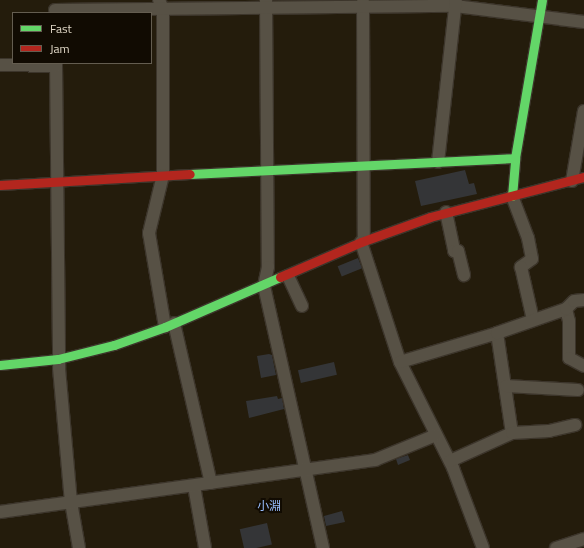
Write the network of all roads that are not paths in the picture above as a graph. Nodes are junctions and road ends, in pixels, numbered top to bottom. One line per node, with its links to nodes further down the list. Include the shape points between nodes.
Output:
1 (542, 0): 7 (street)
2 (456, 3): 5 (street); 7 (street); 13 (street)
3 (160, 4): 4 (street); 6 (street); 16 (street)
4 (266, 4): 5 (street); 15 (street)
5 (363, 4): 14 (street)
6 (55, 8)
7 (539, 15): 8 (street); 12 (street)
8 (584, 22)
9 (56, 64): 10 (street); 19 (street)
10 (0, 65)
11 (584, 111): 18 (street)
12 (515, 158): 13 (street); 21 (street)
13 (438, 162): 14 (street)
14 (364, 165): 15 (street); 23 (street)
15 (267, 169): 16 (street); 26 (street, via 268,267)
16 (163, 175): 19 (street); 31 (street, via 149,233)
17 (584, 177): 18 (street)
18 (572, 181): 21 (street)
19 (56, 182): 20 (street); 33 (street)
20 (0, 185)
21 (512, 196): 22 (street); 30 (street, via 528,238 532,259 521,267)
22 (446, 212): 23 (street); 24 (street, via 454,251 458,251)
23 (363, 241): 25 (street); 34 (street)
24 (464, 275)
25 (288, 276): 26 (street); 28 (street)
26 (264, 286): 31 (street); 43 (street)
27 (584, 300): 29 (street, via 574,301)
28 (302, 306)
29 (566, 309): 30 (street); 36 (street, via 569,321 569,358)
30 (533, 320): 32 (street)
31 (170, 325): 33 (street, via 114,345); 44 (street)
32 (497, 333): 34 (street); 37 (street)
33 (58, 359): 35 (street); 46 (street)
34 (400, 362): 41 (street)
35 (0, 365)
36 (584, 366)
37 (506, 386): 38 (street); 40 (street)
38 (578, 390)
39 (575, 425): 40 (street, via 549,431)
40 (512, 434): 42 (street)
41 (436, 435): 42 (street); 43 (street, via 376,460)
42 (450, 461): 52 (street)
43 (305, 469): 44 (street); 51 (street)
44 (211, 484): 45 (street)
45 (194, 486): 46 (street); 50 (street)
46 (71, 502): 47 (street); 49 (street)
47 (0, 512)
48 (584, 539): 53 (street)
49 (78, 548)
50 (205, 548)
51 (323, 548)
52 (483, 548)
53 (556, 548)

